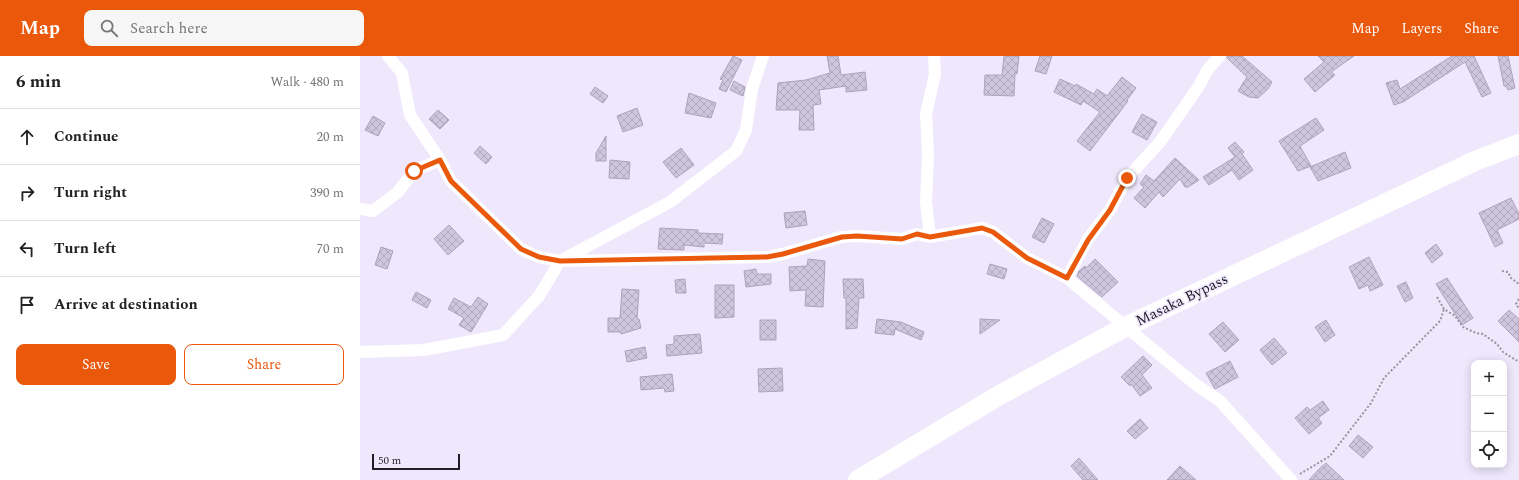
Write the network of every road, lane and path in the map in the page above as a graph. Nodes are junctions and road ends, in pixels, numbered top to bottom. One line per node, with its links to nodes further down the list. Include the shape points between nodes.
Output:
1 (388, 56): 6 (street, via 402,73 410,115)
2 (763, 56): 9 (street, via 752,89 746,130 736,151 670,202)
3 (934, 56): 8 (street, via 935,74 926,114 926,202)
4 (1220, 56): 11 (street, via 1208,69 1200,86 1160,142 1127,178)
5 (1519, 144): 17 (highway, Masaka Bypass, via 1475,161)
6 (440, 160): 7 (street, via 414,171 398,192 373,211); 9 (street, via 451,181 521,249 539,257)
7 (360, 209)
8 (930, 237): 9 (street, via 917,234 902,239 842,237 767,257); 11 (street, via 982,228 993,232 1027,258)
9 (560, 261): 18 (street, via 539,296 503,335 424,350)
10 (1502, 272): 12 (path, via 1508,272)
11 (1067, 278): 17 (street)
12 (1519, 284)
13 (1437, 297): 15 (path)
14 (1519, 299): 16 (path, via 1516,304)
15 (1444, 309): 19 (path, via 1455,316 1463,327 1483,334); 20 (path, via 1440,321 1384,378 1371,403 1330,456)
16 (1519, 309)
17 (1125, 327): 21 (highway, Masaka Bypass, via 998,396); 22 (street, via 1220,401)
18 (360, 352)
19 (1519, 362)
20 (1304, 472)
21 (858, 480)
22 (1291, 480)

